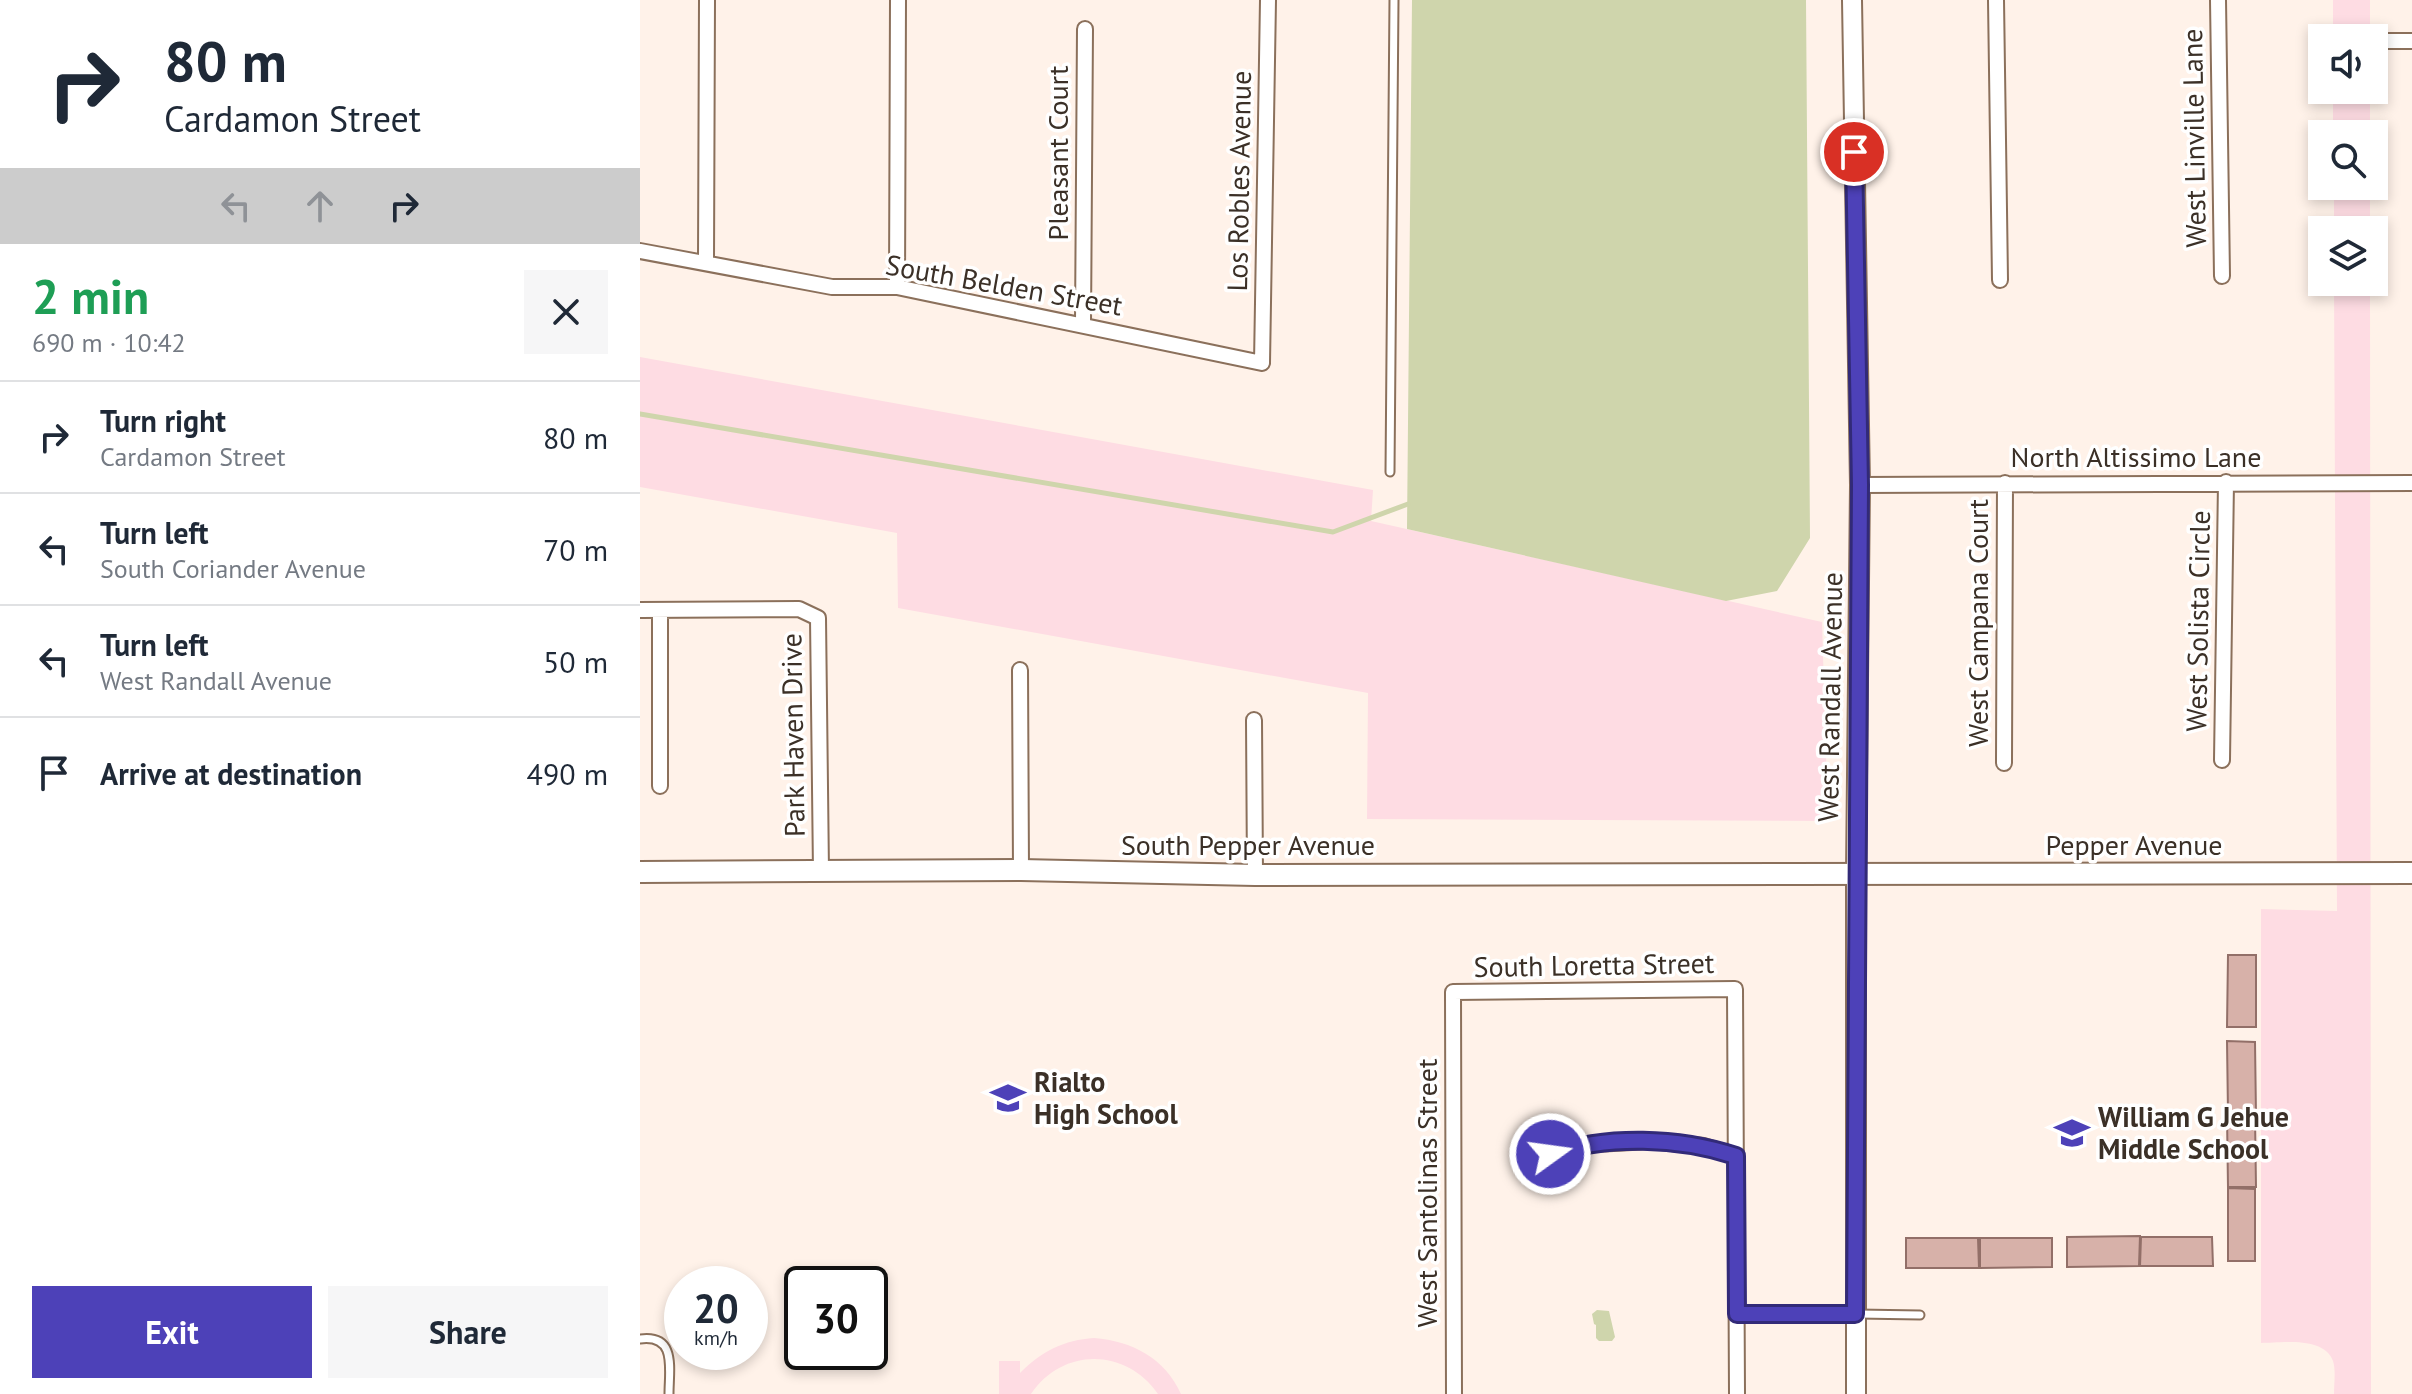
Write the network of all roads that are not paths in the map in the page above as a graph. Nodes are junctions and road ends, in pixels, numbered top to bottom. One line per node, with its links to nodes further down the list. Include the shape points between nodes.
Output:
1 (707, 0): 12 (street)
2 (898, 0): 15 (street)
3 (1268, 0): 17 (street, Los Robles Avenue)
4 (1394, 0): 18 (lane)
5 (1852, 0): 22 (street, West Randall Avenue)
6 (1996, 0): 14 (street)
7 (2218, 0): 13 (street, West Linville Lane)
8 (1085, 29): 16 (street, Pleasant Court)
9 (2388, 41): 10 (street)
10 (2412, 41)
11 (640, 251): 12 (street, South Belden Street)
12 (706, 263): 15 (street, South Belden Street, via 832,287)
13 (2222, 276)
14 (2000, 280)
15 (897, 287): 16 (street, South Belden Street)
16 (1083, 324): 17 (street, South Belden Street)
17 (1262, 363)
18 (1390, 472)
19 (2226, 482): 20 (street, North Altissimo Lane); 21 (street, North Altissimo Lane); 27 (street, West Solista Circle)
20 (2005, 483): 22 (street, North Altissimo Lane); 28 (street, West Campana Court)
21 (2412, 483)
22 (1860, 485): 33 (street, West Randall Avenue)
23 (640, 610): 24 (street)
24 (660, 610): 29 (street); 32 (street, Park Haven Drive, via 799,609 818,618)
25 (1020, 670): 30 (street)
26 (1254, 720): 35 (street)
27 (2222, 760)
28 (2004, 763)
29 (660, 786)
30 (1021, 870): 32 (main road, South Pepper Avenue); 35 (main road, South Pepper Avenue)
31 (640, 872): 32 (main road, South Pepper Avenue)
32 (821, 872)
33 (1856, 873): 34 (main road, Pepper Avenue); 35 (main road, South Pepper Avenue); 40 (street, West Randall Avenue)
34 (2412, 873)
35 (1255, 875)
36 (1453, 992): 37 (street, South Loretta Street, via 1735,989); 44 (street, West Santolinas Street)
37 (1736, 1156): 38 (street, via 1704,1146 1650,1141 1577,1145); 39 (street)
38 (1523, 1162)
39 (1737, 1314): 40 (street); 45 (street)
40 (1855, 1314): 41 (lane); 46 (street, West Randall Avenue)
41 (1920, 1315)
42 (640, 1339): 43 (lane, via 658,1339 666,1346)
43 (669, 1394)
44 (1454, 1394)
45 (1737, 1394)
46 (1856, 1394)

